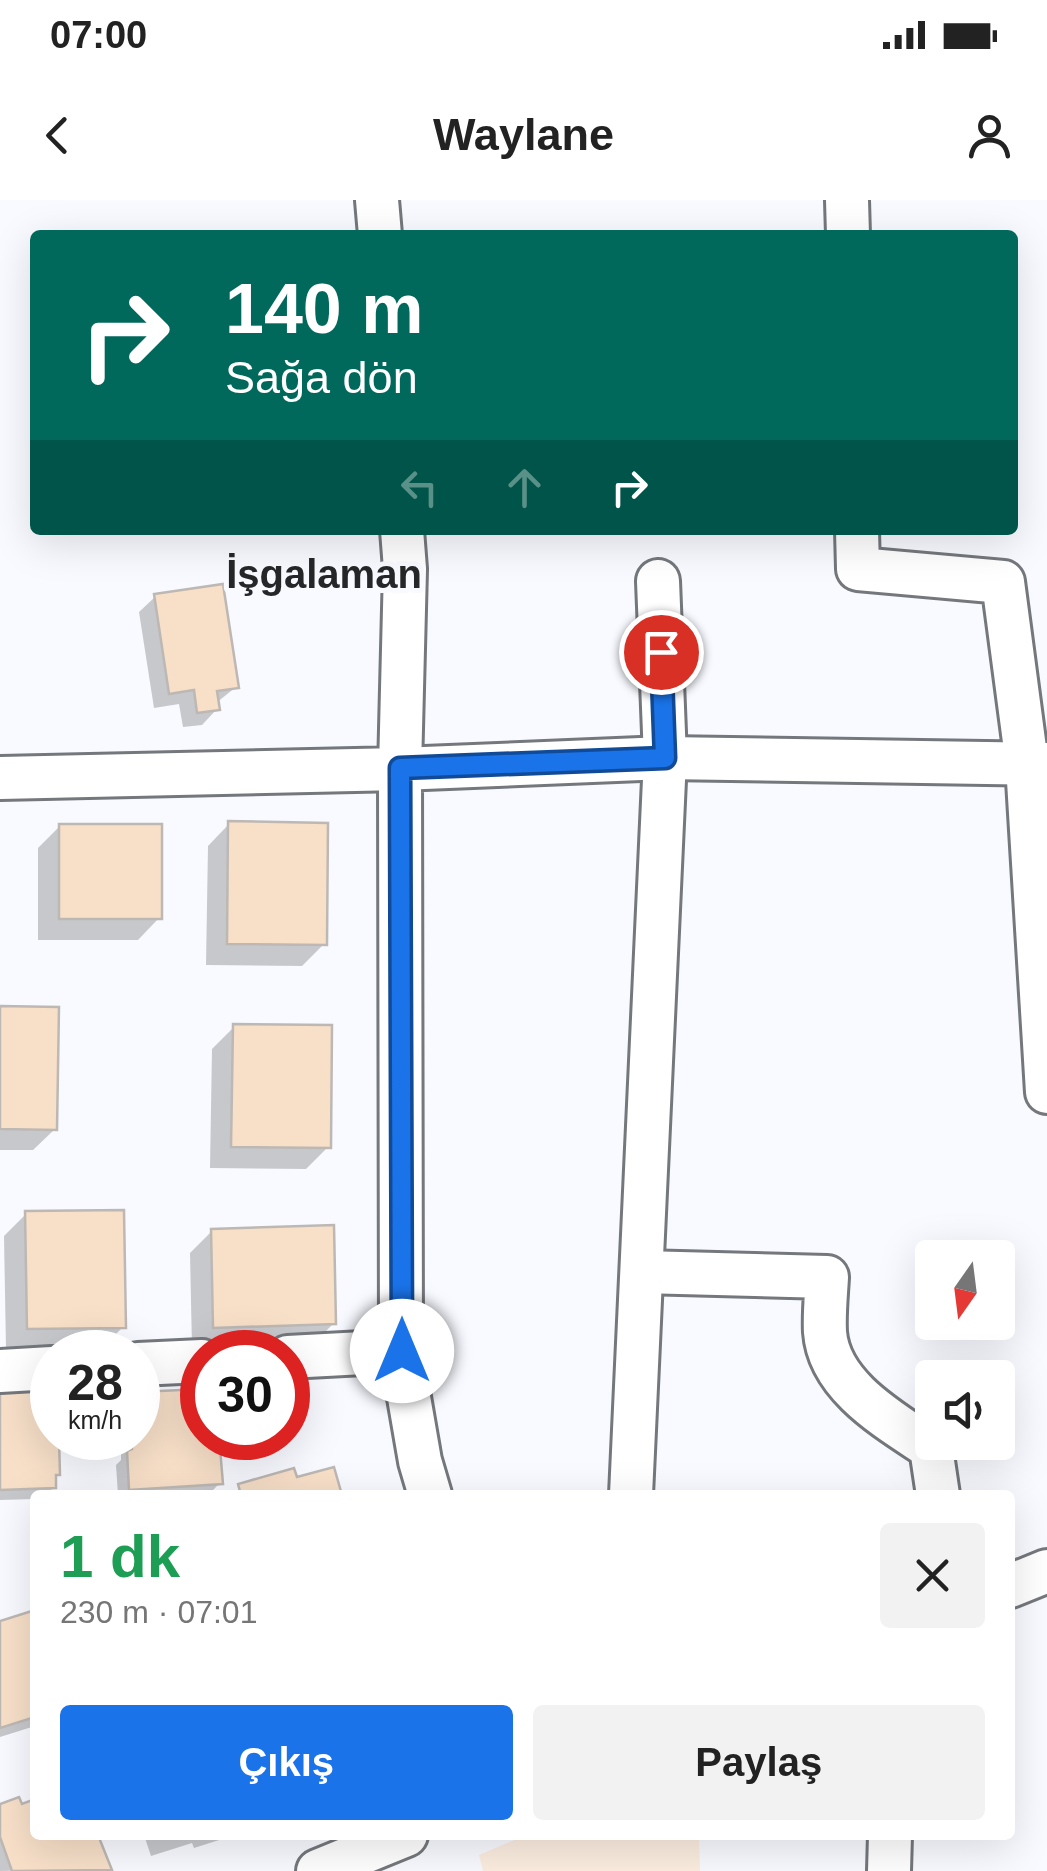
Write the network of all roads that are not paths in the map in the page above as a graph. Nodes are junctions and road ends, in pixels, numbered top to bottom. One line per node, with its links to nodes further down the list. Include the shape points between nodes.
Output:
1 (378, 200): 3 (street)
2 (847, 200): 4 (street)
3 (380, 230)
4 (848, 230)
5 (402, 535): 10 (street)
6 (856, 535): 9 (street, via 858,569 1003,582)
7 (658, 581): 8 (street)
8 (665, 758): 9 (street); 10 (street); 13 (street)
9 (1037, 764): 12 (street)
10 (400, 768): 11 (street); 14 (street)
11 (0, 778)
12 (1047, 1092)
13 (642, 1272): 19 (street); 20 (street, via 827,1278 825,1336 841,1376 931,1448)
14 (402, 1351): 15 (street); 18 (street)
15 (310, 1356)
16 (30, 1369): 17 (street)
17 (0, 1371)
18 (429, 1490)
19 (631, 1490)
20 (937, 1490)
21 (1047, 1571): 22 (street)
22 (1015, 1584)
23 (394, 1840): 25 (street)
24 (890, 1840): 26 (street)
25 (318, 1871)
26 (889, 1871)

